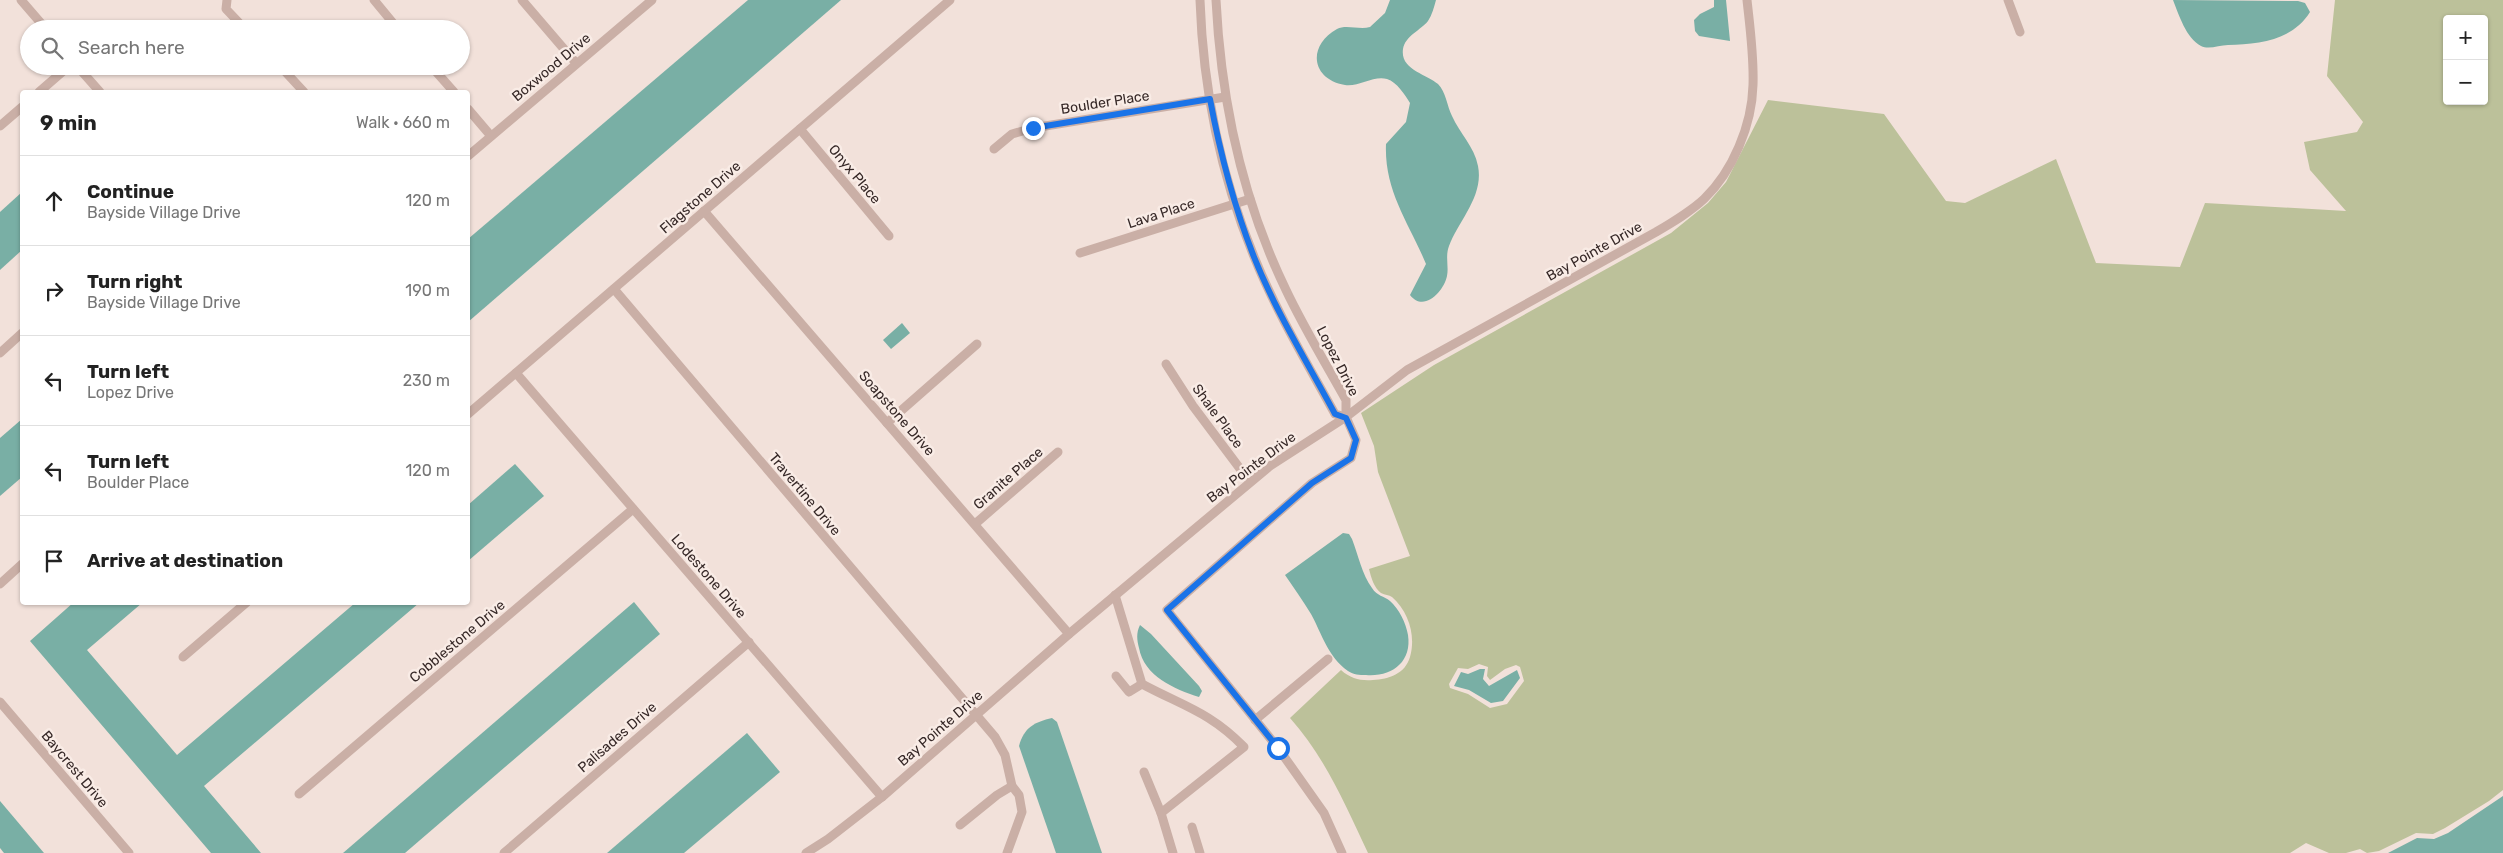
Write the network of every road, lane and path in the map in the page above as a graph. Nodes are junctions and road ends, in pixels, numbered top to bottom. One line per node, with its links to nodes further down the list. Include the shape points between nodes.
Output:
1 (21, 0): 11 (street)
2 (227, 0): 12 (street, via 226,9)
3 (374, 0): 13 (street)
4 (522, 0): 15 (street)
5 (652, 0): 15 (street, Boxwood Drive)
6 (950, 0): 29 (street, Flagstone Drive)
7 (1200, 0): 25 (street, Lopez Drive)
8 (1216, 0): 24 (street, Lopez Drive)
9 (1747, 0): 45 (street, Bay Pointe Drive, via 1753,76 1749,117 1729,164 1704,199 1656,232 1407,370)
10 (2008, 0): 14 (street)
11 (38, 20)
12 (236, 20)
13 (391, 20)
14 (2020, 32)
15 (576, 63): 30 (street, Boxwood Drive)
16 (59, 75): 20 (street)
17 (85, 75): 21 (street)
18 (287, 75): 22 (street)
19 (439, 75): 23 (street)
20 (41, 90)
21 (98, 90)
22 (299, 90)
23 (452, 90)
24 (1225, 97): 25 (street, Boulder Place); 33 (street, Lopez Drive)
25 (1210, 99): 31 (street, Boulder Place, via 1022,130); 34 (street, Lopez Drive, via 1220,152)
26 (20, 109): 28 (street)
27 (470, 111): 30 (street)
28 (0, 126)
29 (800, 129): 35 (street, Flagstone Drive); 36 (street, Onyx Place)
30 (491, 136): 32 (street, Boxwood Drive)
31 (994, 149)
32 (470, 154)
33 (1250, 199): 34 (street, Lava Place); 45 (street, Lopez Drive, via 1285,290 1346,400)
34 (1235, 204): 37 (street, Lava Place); 45 (street, Lopez Drive, via 1254,258 1281,316 1335,414)
35 (704, 211): 38 (street, Flagstone Drive); 46 (street, Soapstone Drive)
36 (889, 236)
37 (1080, 253)
38 (614, 289): 43 (street, Flagstone Drive); 62 (street, Travertine Drive)
39 (20, 335): 41 (street)
40 (977, 344): 46 (street)
41 (0, 353)
42 (1166, 364): 48 (street, Shale Place)
43 (516, 373): 44 (street, Flagstone Drive); 49 (street, Lodestone Drive)
44 (470, 412)
45 (1346, 418): 48 (street, Bay Pointe Drive, via 1280,458); 63 (street, via 1356,440 1351,458 1312,483 1167,610)
46 (887, 423): 50 (street, Soapstone Drive)
47 (1058, 452): 50 (street, Granite Place)
48 (1250, 482): 53 (street, Bay Pointe Drive)
49 (633, 510): 56 (street, Lodestone Drive); 66 (street, Cobblestone Drive)
50 (975, 524): 55 (street, Soapstone Drive)
51 (20, 566): 52 (street)
52 (0, 584)
53 (1115, 595): 55 (street, Bay Pointe Drive); 60 (street)
54 (244, 605): 57 (street)
55 (1069, 634): 62 (street, Bay Pointe Drive)
56 (749, 642): 67 (street, Lodestone Drive); 72 (street, Palisades Drive)
57 (183, 657)
58 (1328, 660): 63 (street)
59 (1116, 676): 60 (street, via 1129,692)
60 (1142, 684): 68 (street, via 1196,709 1244,746)
61 (0, 702): 71 (street, Baycrest Drive)
62 (976, 716): 65 (street, Travertine Drive, via 1006,755); 67 (street, Bay Pointe Drive)
63 (1255, 720): 77 (street, via 1324,813)
64 (1144, 772): 68 (street)
65 (1012, 786): 69 (street); 74 (street, Travertine Drive, via 1019,795 1022,812)
66 (298, 794)
67 (882, 797): 73 (street, Bay Pointe Drive, via 828,840)
68 (1161, 813): 75 (street)
69 (960, 825)
70 (1192, 827): 76 (street)
71 (129, 853)
72 (504, 853)
73 (806, 853)
74 (1008, 853)
75 (1173, 853)
76 (1200, 853)
77 (1342, 853)

